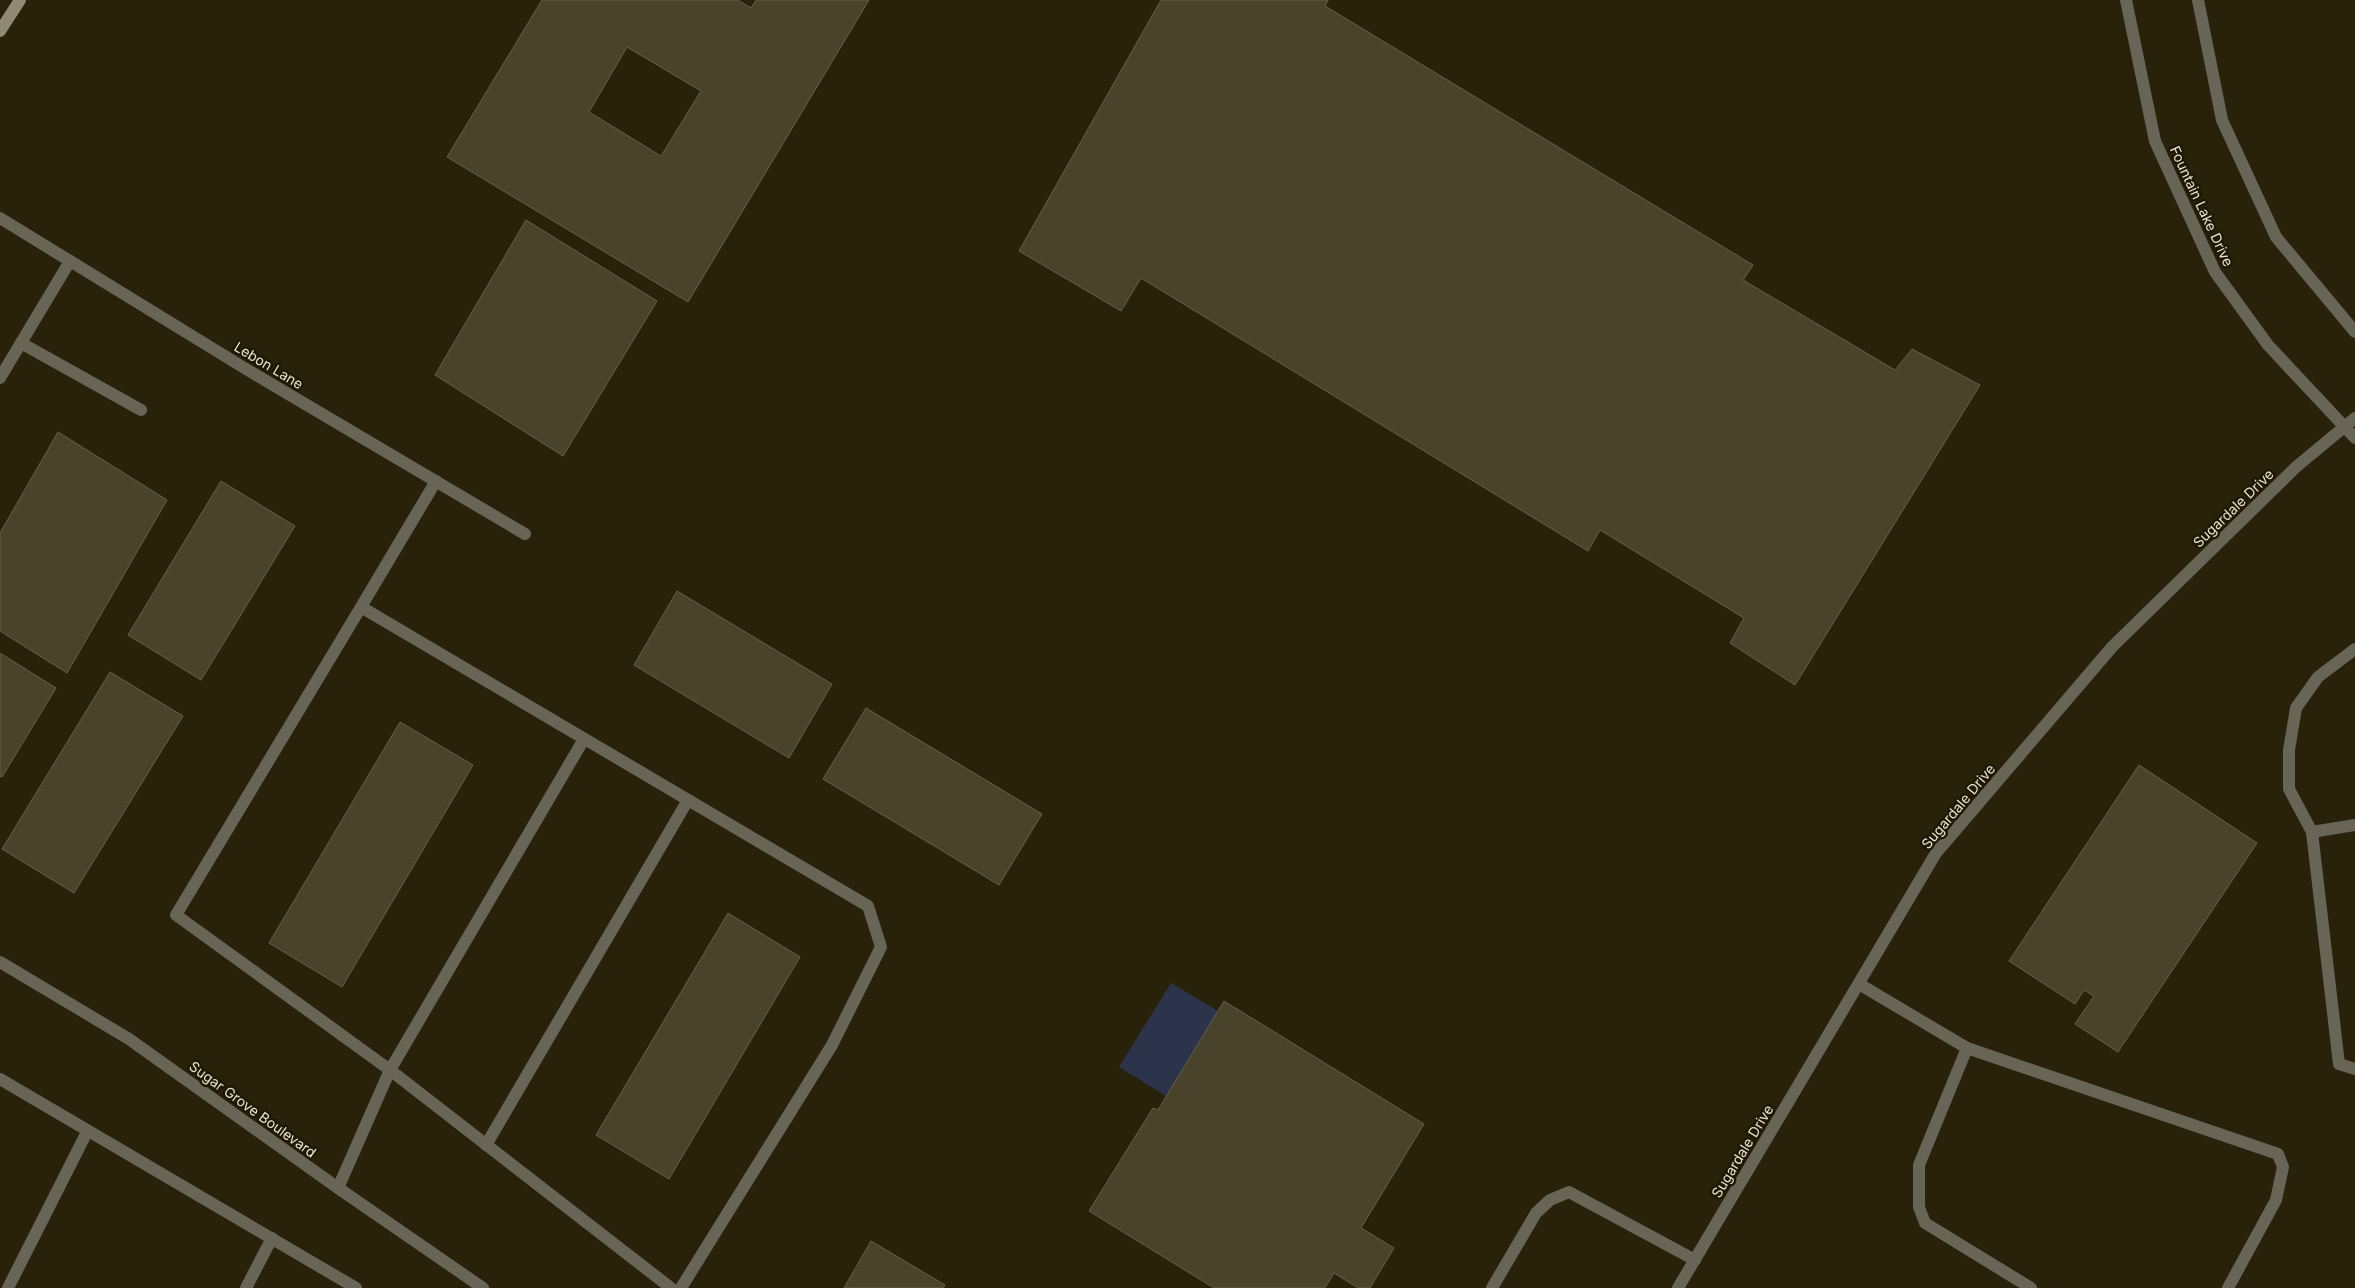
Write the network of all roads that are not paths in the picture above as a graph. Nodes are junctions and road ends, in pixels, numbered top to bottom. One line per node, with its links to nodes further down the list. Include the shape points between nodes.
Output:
1 (20, 0): 4 (main road)
2 (2126, 0): 12 (street, Fountain Lake Drive, via 2155,141 2216,272 2268,345)
3 (2198, 0): 7 (street, via 2222,120 2276,237)
4 (0, 31)
5 (0, 218): 6 (street, Lebon Lane)
6 (70, 261): 8 (street); 14 (street, Lebon Lane)
7 (2355, 332)
8 (20, 343): 9 (street); 10 (street)
9 (1, 373)
10 (141, 410)
11 (2355, 418): 12 (street, Sugardale Drive)
12 (2344, 428): 13 (street, Fountain Lake Drive); 23 (street, Sugardale Drive, via 2296,466 2112,647 1936,853)
13 (2355, 438)
14 (436, 481): 15 (street, Lebon Lane); 16 (street)
15 (525, 534)
16 (361, 607): 18 (street); 26 (street, via 176,916)
17 (2355, 649): 21 (street, via 2318,677 2296,708 2289,750 2289,789)
18 (584, 739): 19 (street); 26 (street)
19 (688, 800): 29 (street); 38 (street, via 868,906 881,947 832,1045)
20 (2355, 825): 21 (street)
21 (2312, 832): 25 (street, via 2339,1064)
22 (0, 962): 30 (street, Sugar Grove Boulevard, via 129,1039)
23 (1859, 984): 24 (street); 32 (street, Sugardale Drive)
24 (1967, 1048): 41 (street, via 1919,1165 1919,1207 1925,1223); 42 (street, via 2278,1154 2283,1167 2276,1200)
25 (2355, 1069)
26 (390, 1070): 29 (street); 30 (street)
27 (0, 1079): 28 (street)
28 (87, 1132): 31 (street); 33 (street)
29 (486, 1145): 37 (street)
30 (338, 1188): 36 (street, Sugar Grove Boulevard)
31 (272, 1238): 34 (street); 35 (street)
32 (1695, 1260): 39 (street, via 1569,1192 1550,1200 1536,1213); 40 (street, Sugardale Drive)
33 (8, 1288)
34 (246, 1288)
35 (356, 1288)
36 (483, 1288)
37 (671, 1288)
38 (680, 1288)
39 (1492, 1288)
40 (1678, 1288)
41 (2031, 1288)
42 (2228, 1288)

